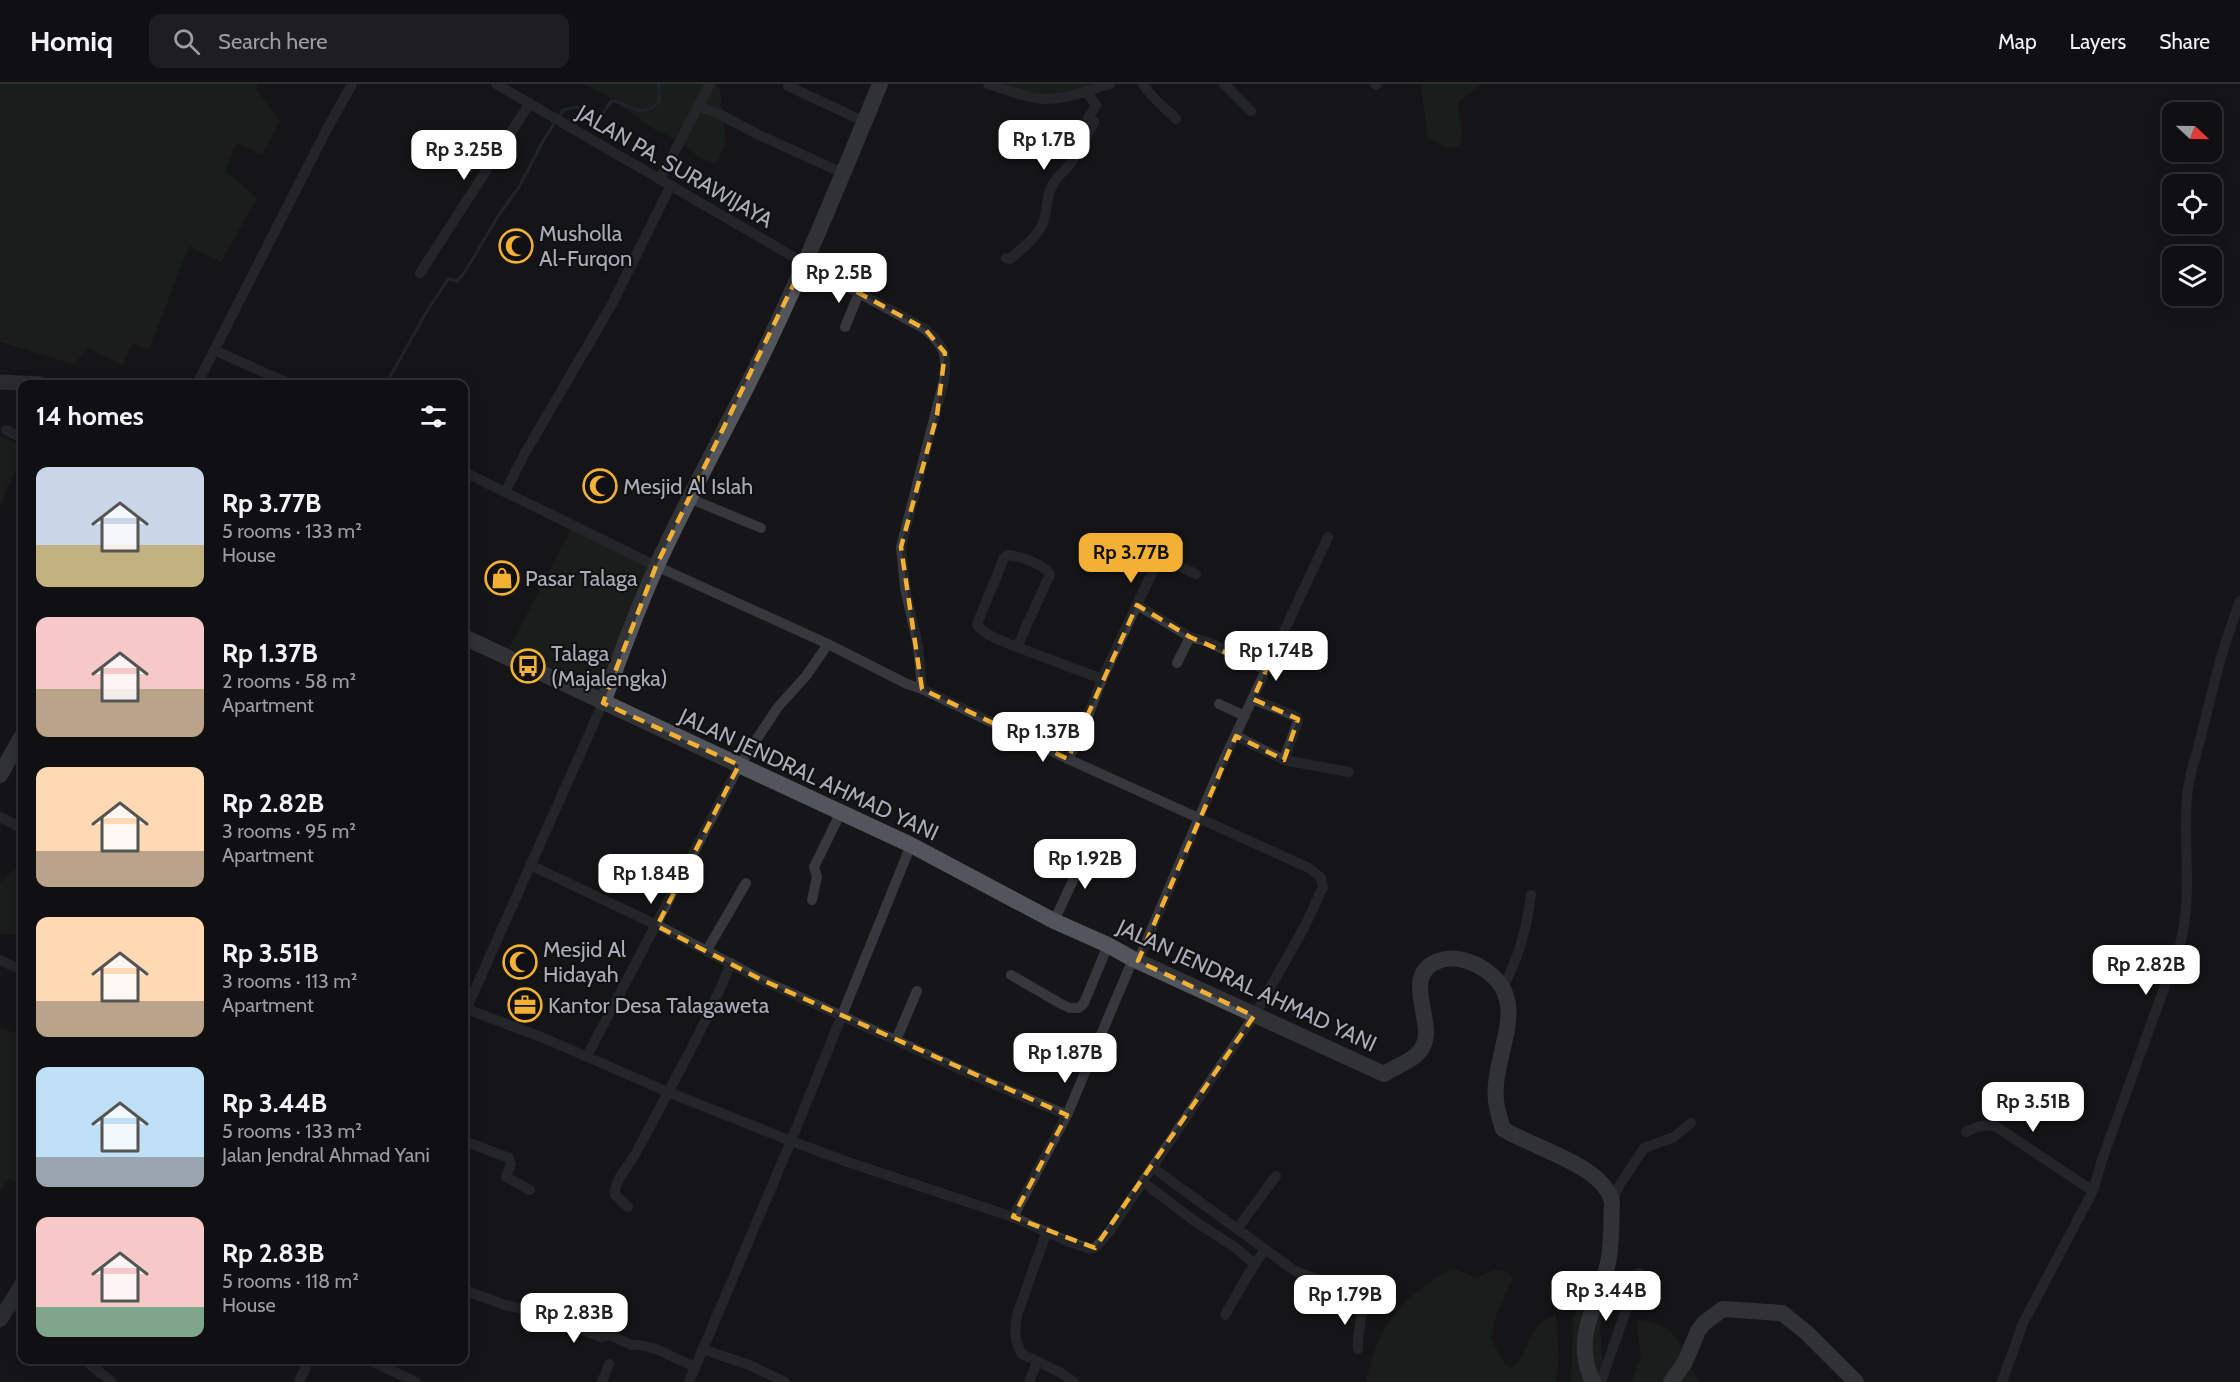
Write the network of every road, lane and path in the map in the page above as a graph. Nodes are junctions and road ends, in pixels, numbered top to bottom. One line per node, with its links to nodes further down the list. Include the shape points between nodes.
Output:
1 (352, 84): 24 (street)
2 (496, 84): 11 (street, JALAN PA. SURAWIJAYA)
3 (710, 84): 12 (street)
4 (880, 84): 15 (main road)
5 (988, 84): 10 (street, via 1045,99)
6 (1110, 84): 10 (street)
7 (1143, 84): 14 (street, via 1152,98)
8 (1224, 84): 13 (street)
9 (788, 86): 15 (street)
10 (1086, 91): 19 (street, via 1096,105 1088,118 1094,122 1093,127 1050,189 1046,218 1039,230 1010,259)
11 (530, 104): 17 (street, JALAN PA. SURAWIJAYA); 21 (street)
12 (698, 106): 16 (street); 17 (street)
13 (1251, 111)
14 (1176, 119)
15 (865, 122): 16 (main road)
16 (843, 173): 20 (main road)
17 (660, 179): 18 (street, JALAN PA. SURAWIJAYA)
18 (671, 185): 20 (street, JALAN PA. SURAWIJAYA); 32 (street, via 612,304)
19 (1006, 258)
20 (804, 263): 22 (street, JALAN PA. SURAWIJAYA); 33 (main road)
21 (420, 273)
22 (860, 291): 23 (street); 47 (street, JALAN PA. SURAWIJAYA, via 925,328 945,353 937,415 901,546 904,588 918,646)
23 (845, 327)
24 (214, 350): 25 (street); 26 (street)
25 (199, 380)
26 (281, 380)
27 (0, 382): 28 (street)
28 (18, 383)
29 (6, 430): 30 (street)
30 (18, 436)
31 (468, 474): 32 (street)
32 (505, 492): 36 (street)
33 (689, 498): 34 (street); 36 (main road)
34 (760, 528)
35 (1328, 537): 45 (street)
36 (656, 566): 42 (street); 49 (main road)
37 (1196, 574): 39 (street, via 1160,558)
38 (2240, 601): 96 (street, via 2223,648 2192,766 2186,805 2184,931)
39 (1137, 605): 40 (street); 46 (street)
40 (1190, 636): 44 (street); 45 (street)
41 (468, 639): 49 (main road, JALAN JENDRAL AHMAD YANI)
42 (828, 645): 47 (street); 56 (street, via 778,707)
43 (1017, 647): 43 (street, via 978,625 1008,555 1050,574); 46 (street)
44 (1177, 663)
45 (1266, 670): 48 (street)
46 (1102, 679): 54 (street, via 1083,732)
47 (922, 689): 54 (street)
48 (1253, 699): 51 (street); 55 (street, via 1298,719)
49 (603, 703): 56 (main road, JALAN JENDRAL AHMAD YANI); 65 (street)
50 (1219, 704): 51 (street)
51 (1245, 716): 52 (street)
52 (1236, 735): 55 (street); 61 (street)
53 (18, 743): 58 (main road)
54 (1068, 759): 61 (street)
55 (1284, 760): 57 (street)
56 (739, 766): 59 (main road, JALAN JENDRAL AHMAD YANI); 70 (street)
57 (1349, 772)
58 (0, 775)
59 (841, 812): 63 (main road, JALAN JENDRAL AHMAD YANI); 68 (street, via 814,867 818,877)
60 (0, 818): 62 (street)
61 (1200, 818): 74 (street); 83 (street, via 1316,872 1323,883 1304,928)
62 (18, 826)
63 (911, 844): 69 (main road, JALAN JENDRAL AHMAD YANI); 82 (street)
64 (1071, 858): 69 (street, via 1077,871)
65 (530, 865): 70 (street); 80 (street)
66 (746, 883): 72 (street)
67 (1531, 895): 78 (street, via 1524,935)
68 (812, 900)
69 (1054, 921): 71 (main road, JALAN JENDRAL AHMAD YANI)
70 (657, 926): 72 (street); 85 (street)
71 (1108, 945): 74 (main road, JALAN JENDRAL AHMAD YANI); 77 (street, via 1079,1008 1063,1005)
72 (707, 950): 75 (street)
73 (0, 960): 76 (street)
74 (1135, 960): 83 (main road, JALAN JENDRAL AHMAD YANI); 87 (street)
75 (731, 963): 82 (street); 86 (street, via 714,1006)
76 (18, 968)
77 (1011, 975)
78 (1503, 987): 83 (main road, JALAN JENDRAL AHMAD YANI, via 1491,973 1473,963 1456,958 1434,962 1420,981 1425,1042 1418,1054 1384,1074); 97 (main road, via 1508,1032 1496,1080 1496,1106 1503,1129 1589,1171 1600,1180)
79 (917, 991): 84 (street)
80 (468, 1001)
81 (468, 1011): 85 (street)
82 (842, 1016): 84 (street); 90 (street)
83 (1254, 1016): 92 (street)
84 (896, 1040): 87 (street)
85 (587, 1056): 86 (street)
86 (668, 1092): 90 (street); 98 (street, via 615,1189 615,1195)
87 (1067, 1115): 99 (street)
88 (1691, 1122): 97 (street, via 1674,1137 1644,1148)
89 (1966, 1132): 96 (street, via 1986,1125 1998,1128)
90 (791, 1141): 99 (street); 109 (street)
91 (468, 1143): 95 (street, via 508,1158 511,1162 506,1177)
92 (1152, 1167): 94 (street); 100 (street)
93 (1276, 1176): 100 (street)
94 (1143, 1182): 101 (street, via 1095,1248 1088,1249); 103 (street)
95 (530, 1190)
96 (2093, 1191): 130 (street, via 2023,1323)
97 (1612, 1203): 126 (main road, via 1609,1260 1586,1329 1586,1362)
98 (628, 1207)
99 (1013, 1217): 101 (street)
100 (1237, 1229): 102 (street)
101 (1047, 1231): 111 (street, via 1015,1322 1021,1352)
102 (1265, 1250): 103 (street); 110 (street, via 1294,1272 1356,1293 1363,1302)
103 (1254, 1264): 107 (street)
104 (1639, 1273): 127 (street)
105 (468, 1291): 116 (street, via 601,1338 610,1335 631,1346 656,1349)
106 (17, 1307): 108 (street)
107 (1225, 1315)
108 (0, 1320)
109 (702, 1349): 116 (street); 123 (street)
110 (1358, 1349)
111 (1037, 1362): 117 (street); 124 (street)
112 (89, 1364): 118 (street)
113 (307, 1364): 119 (street)
114 (378, 1364): 120 (street)
115 (609, 1364): 121 (street)
116 (695, 1367): 122 (street)
117 (1057, 1377): 125 (street)
118 (112, 1382)
119 (299, 1382)
120 (416, 1382)
121 (602, 1382)
122 (689, 1382)
123 (785, 1382)
124 (1029, 1382)
125 (1074, 1382)
126 (1593, 1382)
127 (1600, 1382)
128 (1671, 1382): 129 (main road, via 1685,1362 1698,1331 1723,1309 1782,1313)
129 (1856, 1382)
130 (2002, 1382)

